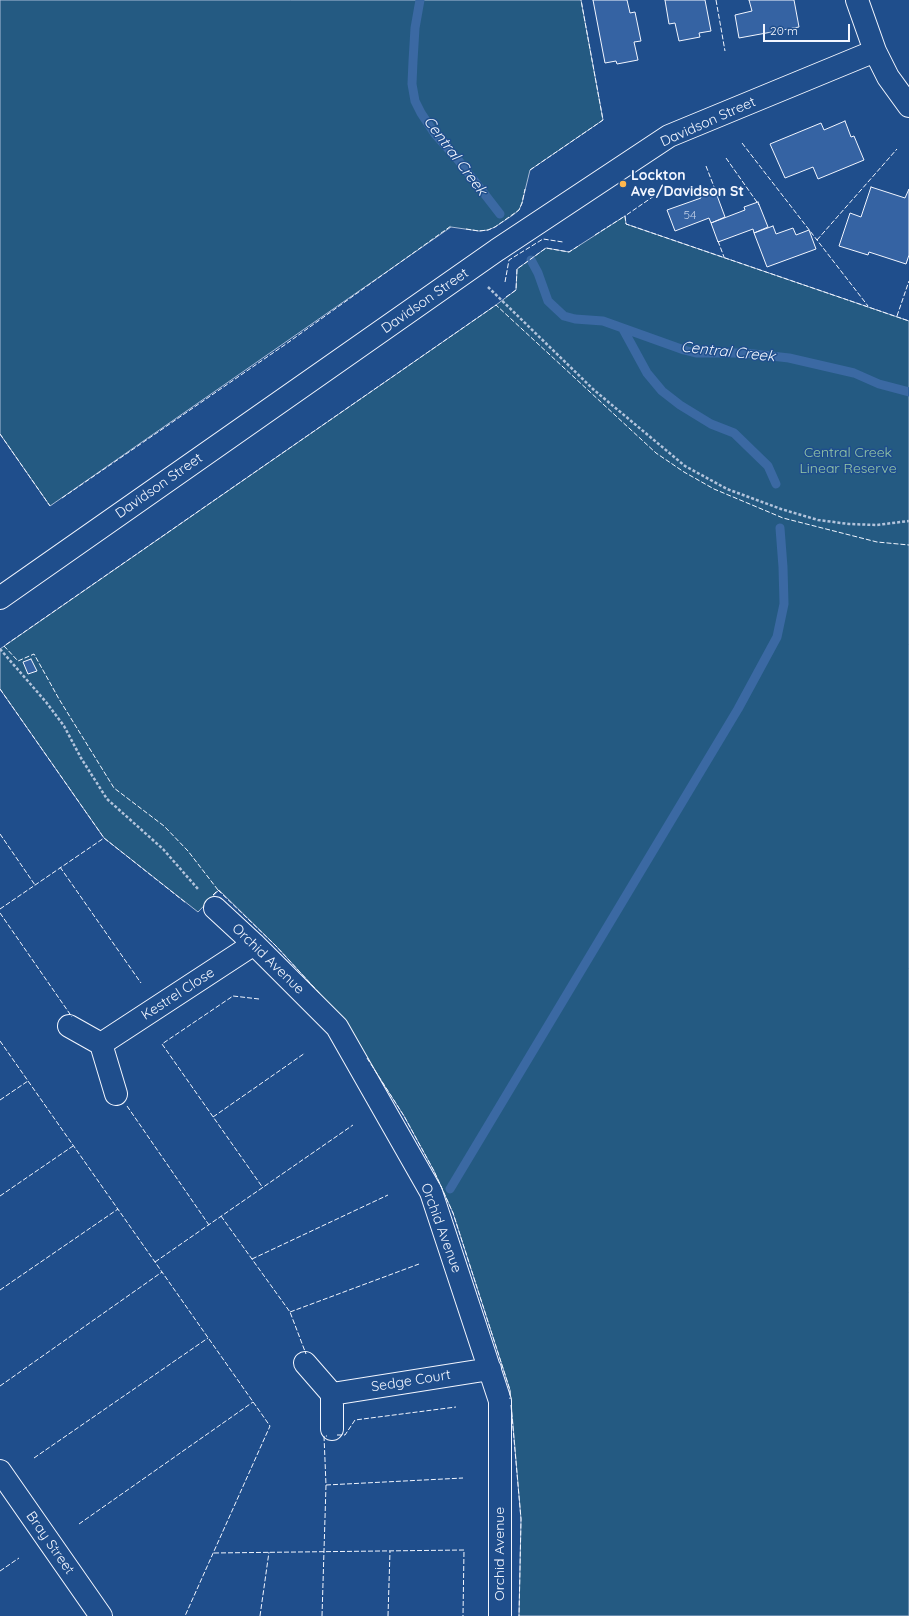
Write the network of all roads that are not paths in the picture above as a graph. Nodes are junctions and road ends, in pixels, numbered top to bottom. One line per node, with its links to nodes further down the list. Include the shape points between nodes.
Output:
1 (857, 0): 2 (street)
2 (876, 51): 3 (street, via 888,77); 4 (street, Davidson Street, via 669,136 472,269)
3 (909, 106)
4 (0, 598)
5 (214, 908): 6 (street, Orchid Avenue)
6 (254, 944): 8 (street, Kestrel Close); 11 (street, Orchid Avenue, via 337,1028 431,1192)
7 (69, 1026): 8 (street)
8 (101, 1044): 9 (street)
9 (116, 1094)
10 (305, 1363): 12 (street)
11 (490, 1369): 12 (street, Sedge Court); 16 (street, Orchid Avenue, via 500,1401)
12 (332, 1394): 13 (street)
13 (332, 1428)
14 (0, 1471): 15 (street, Bray Street)
15 (101, 1616)
16 (500, 1616)

